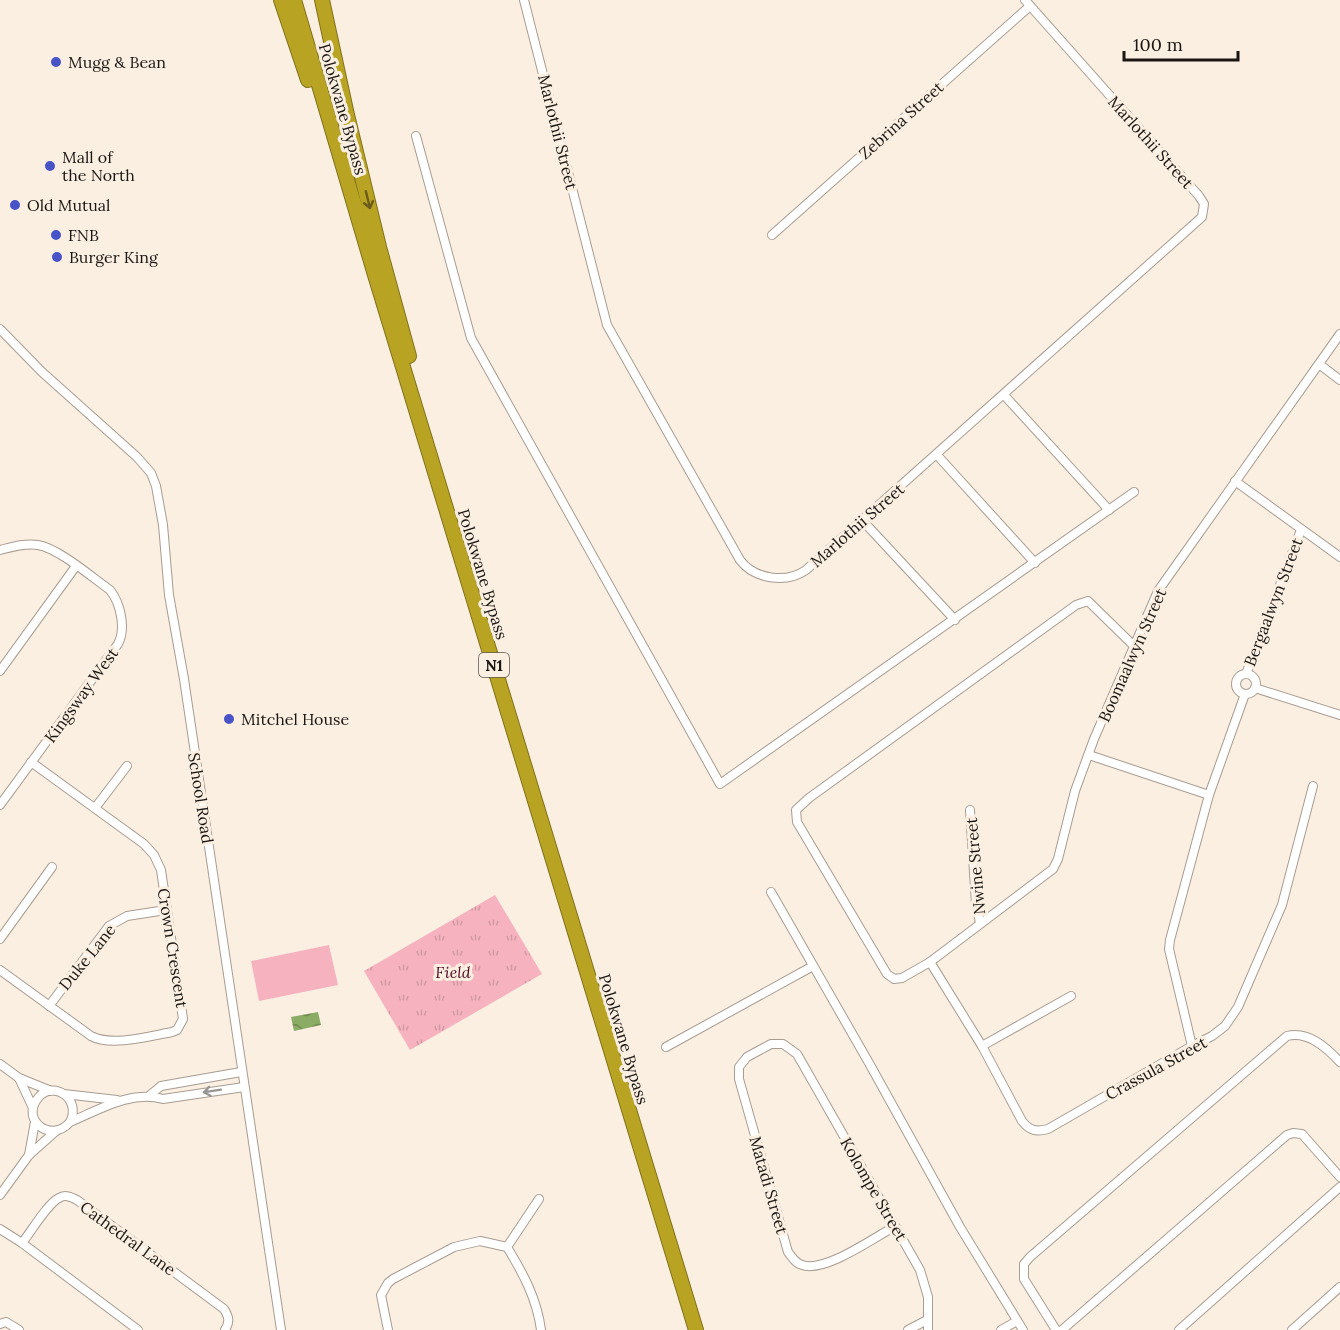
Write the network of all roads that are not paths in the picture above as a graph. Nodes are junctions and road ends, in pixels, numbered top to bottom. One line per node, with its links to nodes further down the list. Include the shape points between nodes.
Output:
1 (281, 0): 8 (highway)
2 (294, 0): 8 (highway, Polokwane Bypass / N1)
3 (322, 0): 12 (highway, one-way to 12, via 379,247 409,355)
4 (524, 0): 19 (street, Marlothii Street, via 607,325 740,560 759,574 794,577)
5 (1027, 3): 7 (street, Zebrina Street); 14 (street, Marlothii Street, via 1199,196 1204,209 1200,221)
6 (416, 136): 25 (street, via 471,338 720,784)
7 (772, 235)
8 (375, 274): 12 (highway, Polokwane Bypass / N1)
9 (0, 329): 56 (street, School Road, via 137,457 156,486)
10 (1340, 334): 11 (street, Boomaalwyn Street)
11 (1319, 364): 13 (street); 16 (street, Boomaalwyn Street)
12 (407, 379): 87 (highway, Polokwane Bypass / N1)
13 (1340, 380)
14 (1004, 395): 15 (street, Marlothii Street); 18 (street)
15 (937, 455): 19 (street, Marlothii Street); 23 (street)
16 (1235, 481): 20 (street); 26 (street, Boomaalwyn Street, via 1168,574)
17 (1134, 492): 18 (street)
18 (1108, 510): 23 (street)
19 (862, 520): 25 (street)
20 (1300, 530): 22 (street); 28 (street, Bergaalwyn Street)
21 (0, 550): 24 (street, Kingsway West, via 39,545)
22 (1340, 557)
23 (1035, 563): 25 (street)
24 (76, 566): 27 (street); 33 (street, Kingsway West, via 114,596 123,628 121,637)
25 (954, 620)
26 (1134, 646): 32 (street, Boomaalwyn Street); 45 (street, Boomaalwyn Street, via 1088,601 1076,605 796,810 797,822 887,974 894,980 902,978)
27 (0, 671)
28 (1246, 674): 29 (street, via 1254,678); 30 (street, via 1237,685)
29 (1255, 688): 30 (street); 31 (street)
30 (1245, 694): 36 (street)
31 (1340, 715)
32 (1089, 755): 36 (street); 43 (street, Boomaalwyn Street, via 1053,869)
33 (31, 762): 37 (street, Kingsway West); 38 (street, Crown Crescent)
34 (127, 766): 38 (street)
35 (1313, 786): 51 (street, Crassula Street, via 1282,905 1238,1007 1225,1026)
36 (1209, 795): 51 (street, via 1169,949)
37 (0, 805)
38 (95, 808): 42 (street, Crown Crescent, via 154,855 161,870)
39 (970, 810): 43 (street, Nwine Street)
40 (52, 867): 44 (street)
41 (771, 892): 46 (street)
42 (166, 910): 49 (street, Duke Lane, via 127,916 109,926); 49 (street, Crown Crescent, via 183,1014 177,1030 101,1041)
43 (980, 923): 45 (street, Boomaalwyn Street)
44 (0, 939)
45 (930, 962): 50 (street, Crassula Street)
46 (813, 966): 52 (street); 78 (street)
47 (0, 970): 49 (street, Crown Crescent)
48 (1071, 996): 50 (street)
49 (49, 1006)
50 (982, 1046): 51 (street, Crassula Street, via 1023,1121 1028,1128 1038,1131 1048,1129)
51 (1192, 1046)
52 (666, 1047)
53 (797, 1054): 72 (street, Kolompe Street); 72 (street, Matadi Street, via 783,1044 771,1044 747,1057 739,1067 739,1079 788,1252 795,1262 819,1266)
54 (1340, 1062): 92 (street, via 1319,1043 1302,1035 1287,1036 1030,1257 1024,1264 1024,1279)
55 (0, 1064): 57 (street)
56 (241, 1072): 58 (street, School Road); 61 (street, via 161,1086)
57 (19, 1078): 59 (street); 63 (street)
58 (244, 1087): 61 (street, one-way to 61, via 163,1099); 84 (street, School Road)
59 (51, 1091): 60 (street); 63 (street, via 40,1095)
60 (64, 1094): 62 (street); 65 (street, via 73,1106)
61 (150, 1095): 62 (street)
62 (122, 1100): 65 (street)
63 (33, 1108): 64 (street)
64 (36, 1122): 66 (street, via 44,1130); 67 (street)
65 (70, 1122): 66 (street)
66 (56, 1131): 67 (street)
67 (29, 1155): 70 (street)
68 (1340, 1177): 93 (street, via 1302,1134 1287,1135)
69 (1340, 1186): 94 (street)
70 (0, 1195)
71 (539, 1199): 75 (street)
72 (894, 1227): 77 (street, Kolompe Street, via 921,1270 928,1297)
73 (0, 1229): 74 (street)
74 (22, 1243): 82 (street); 83 (street, Cathedral Lane, via 52,1203 68,1196 224,1309 229,1322)
75 (507, 1247): 85 (street, via 480,1241 467,1243 388,1283 381,1295); 86 (street, via 522,1271)
76 (1340, 1287): 79 (street)
77 (927, 1320): 88 (street); 89 (street, Kolompe Street)
78 (1017, 1321): 90 (street); 91 (street)
79 (1301, 1323): 95 (street); 96 (street)
80 (0, 1324): 81 (street, via 6,1322)
81 (19, 1330)
82 (138, 1330)
83 (225, 1330)
84 (281, 1330)
85 (388, 1330)
86 (541, 1330)
87 (696, 1330)
88 (908, 1330)
89 (928, 1330)
90 (1001, 1330)
91 (1023, 1330)
92 (1056, 1330)
93 (1062, 1330)
94 (1179, 1330)
95 (1292, 1330)
96 (1308, 1330)

